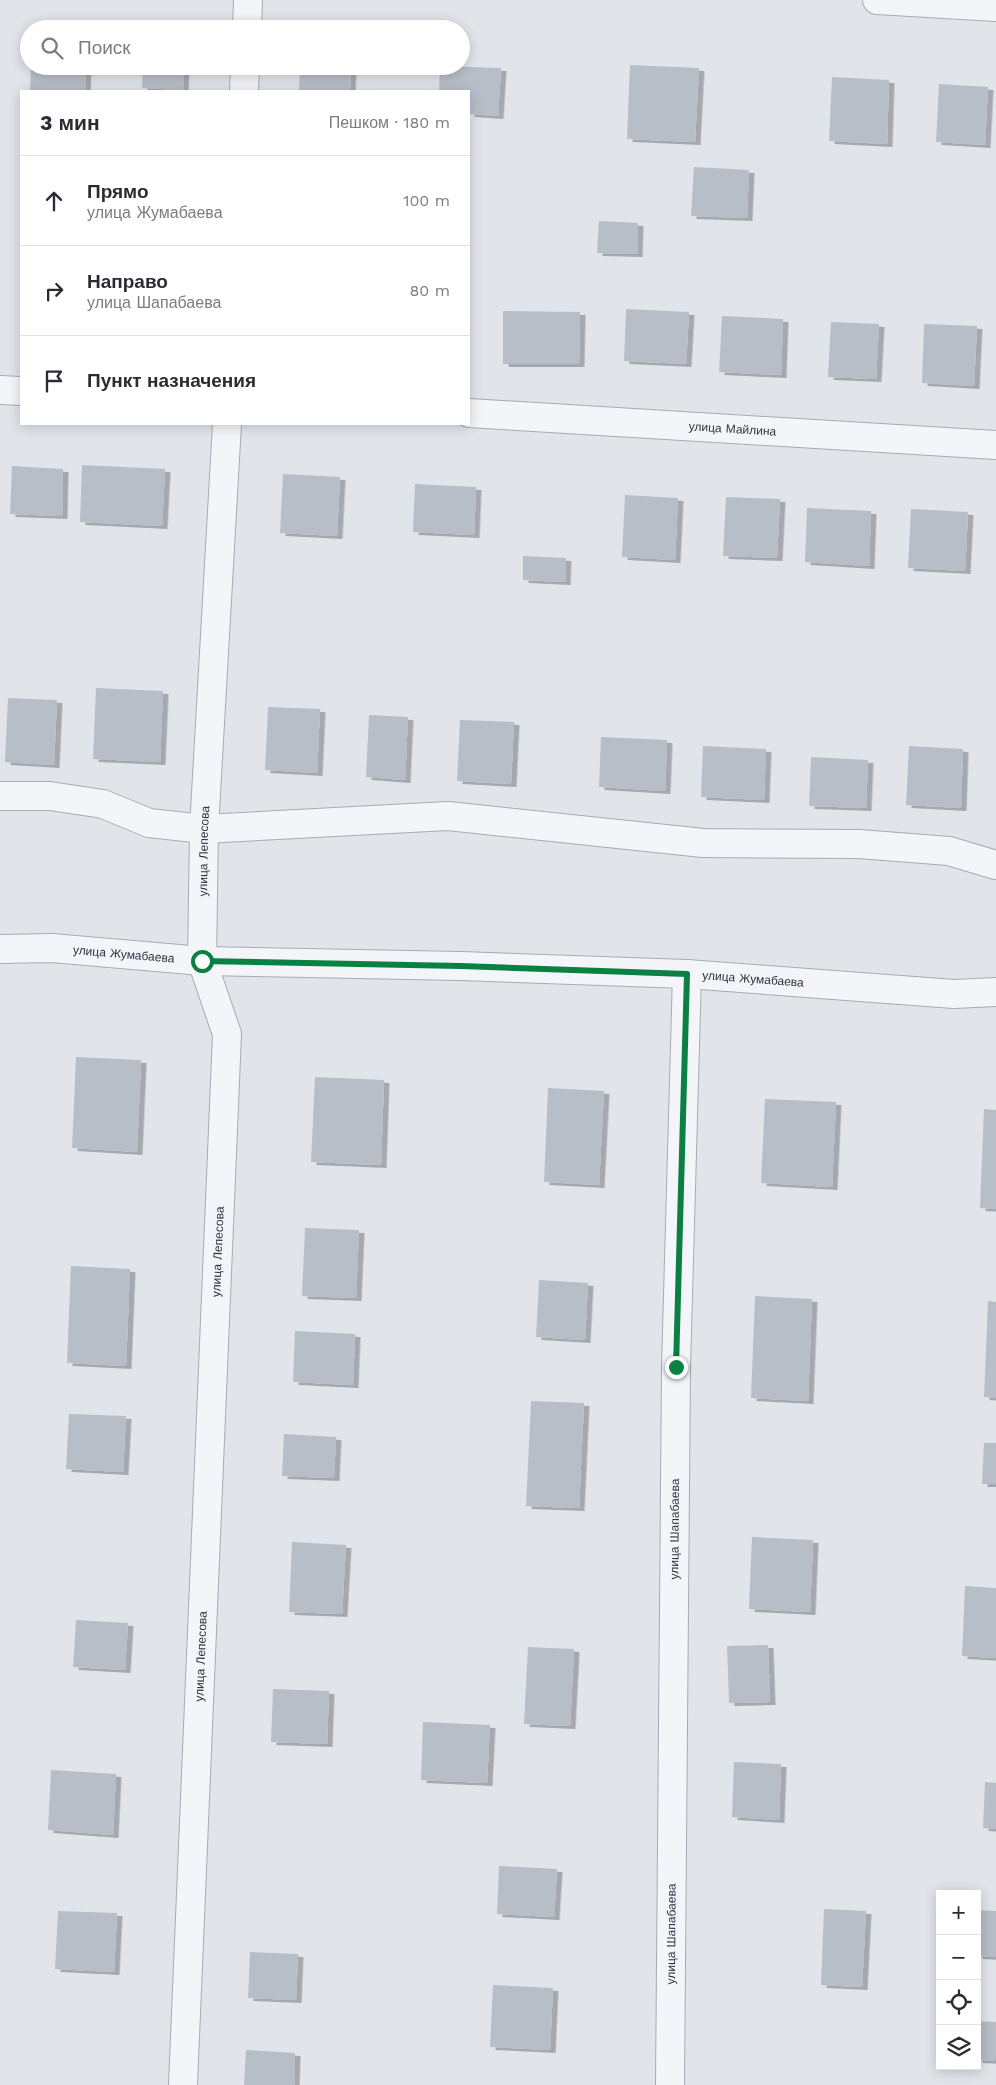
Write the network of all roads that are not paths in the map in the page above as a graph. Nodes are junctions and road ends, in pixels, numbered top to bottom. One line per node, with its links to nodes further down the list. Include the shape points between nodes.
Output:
1 (248, 0): 4 (street)
2 (877, 0): 3 (street)
3 (996, 8)
4 (247, 20)
5 (245, 75): 6 (street)
6 (244, 90)
7 (0, 390): 8 (street)
8 (20, 391)
9 (470, 413): 11 (street, улица Майлина)
10 (227, 425): 13 (street, улица Лепесова)
11 (996, 445)
12 (0, 796): 13 (street, via 50,796 103,804 149,823)
13 (204, 829): 14 (street, via 448,816 703,842 859,844 939,851); 16 (street, улица Лепесова)
14 (996, 865)
15 (0, 949): 16 (street, улица Жумабаева, via 52,948)
16 (202, 961): 17 (street, улица Жумабаева); 19 (street, улица Лепесова, via 228,1034)
17 (687, 974): 18 (street, улица Жумабаева, via 954,994); 20 (street, улица Шапабаева, via 676,1367)
18 (996, 992)
19 (183, 2085)
20 (670, 2085)

